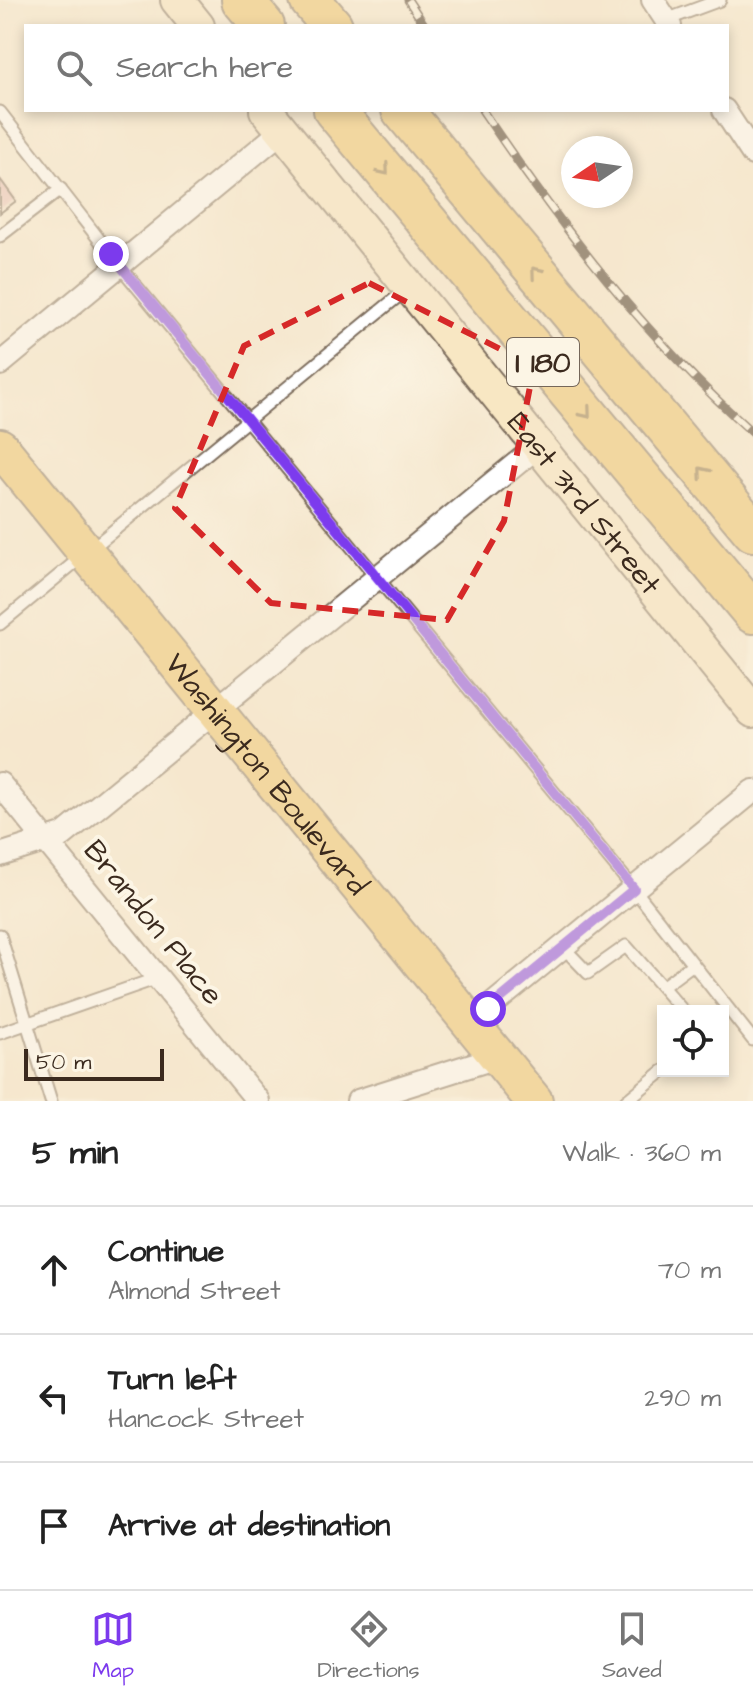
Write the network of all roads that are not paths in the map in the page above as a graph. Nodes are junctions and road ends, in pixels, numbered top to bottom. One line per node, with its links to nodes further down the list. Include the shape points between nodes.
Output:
1 (177, 0): 8 (main road)
2 (242, 0): 9 (highway)
3 (310, 0): 10 (highway)
4 (318, 0): 11 (highway)
5 (653, 0): 7 (street)
6 (720, 0): 7 (lane)
7 (668, 23)
8 (196, 24)
9 (262, 24)
10 (332, 24)
11 (333, 24)
12 (0, 112): 17 (lane)
13 (336, 112): 30 (highway, I 180, one-way to 30)
14 (404, 112): 27 (highway, I 180, one-way to 14)
15 (725, 112): 18 (street)
16 (274, 120): 21 (street); 22 (main road, East 3rd Street)
17 (4, 125): 19 (lane)
18 (753, 154)
19 (61, 189): 20 (lane); 21 (lane)
20 (0, 236)
21 (119, 265): 23 (street); 24 (lane)
22 (409, 287): 24 (lane); 25 (main road, East 3rd Street)
23 (0, 364)
24 (248, 419): 28 (lane); 29 (lane)
25 (538, 446): 29 (street); 33 (main road, East 3rd Street)
26 (0, 447): 28 (main road, Washington Boulevard)
27 (753, 531)
28 (86, 553): 31 (lane); 32 (main road, Washington Boulevard)
29 (378, 577): 32 (street); 38 (lane)
30 (753, 613)
31 (0, 624)
32 (215, 711): 36 (street, via 63,835); 45 (main road, Washington Boulevard)
33 (753, 711)
34 (0, 784): 36 (street, Brandon Place)
35 (753, 791): 38 (street)
36 (48, 840): 37 (street); 42 (street, Brandon Place)
37 (0, 855)
38 (634, 889): 40 (street); 41 (lane)
39 (0, 935): 46 (lane)
40 (563, 947): 43 (lane, via 588,973 626,946); 45 (street)
41 (693, 964): 43 (lane); 48 (lane)
42 (160, 977): 46 (lane); 53 (street, Brandon Place)
43 (662, 987): 44 (lane)
44 (678, 1005)
45 (470, 1023): 49 (main road, Washington Boulevard)
46 (27, 1025): 47 (lane); 52 (lane)
47 (0, 1033)
48 (753, 1040)
49 (497, 1057): 51 (street); 55 (main road, Washington Boulevard)
50 (657, 1076): 56 (lane)
51 (407, 1094): 54 (street)
52 (51, 1101)
53 (258, 1101)
54 (358, 1101)
55 (534, 1101)
56 (626, 1101)

